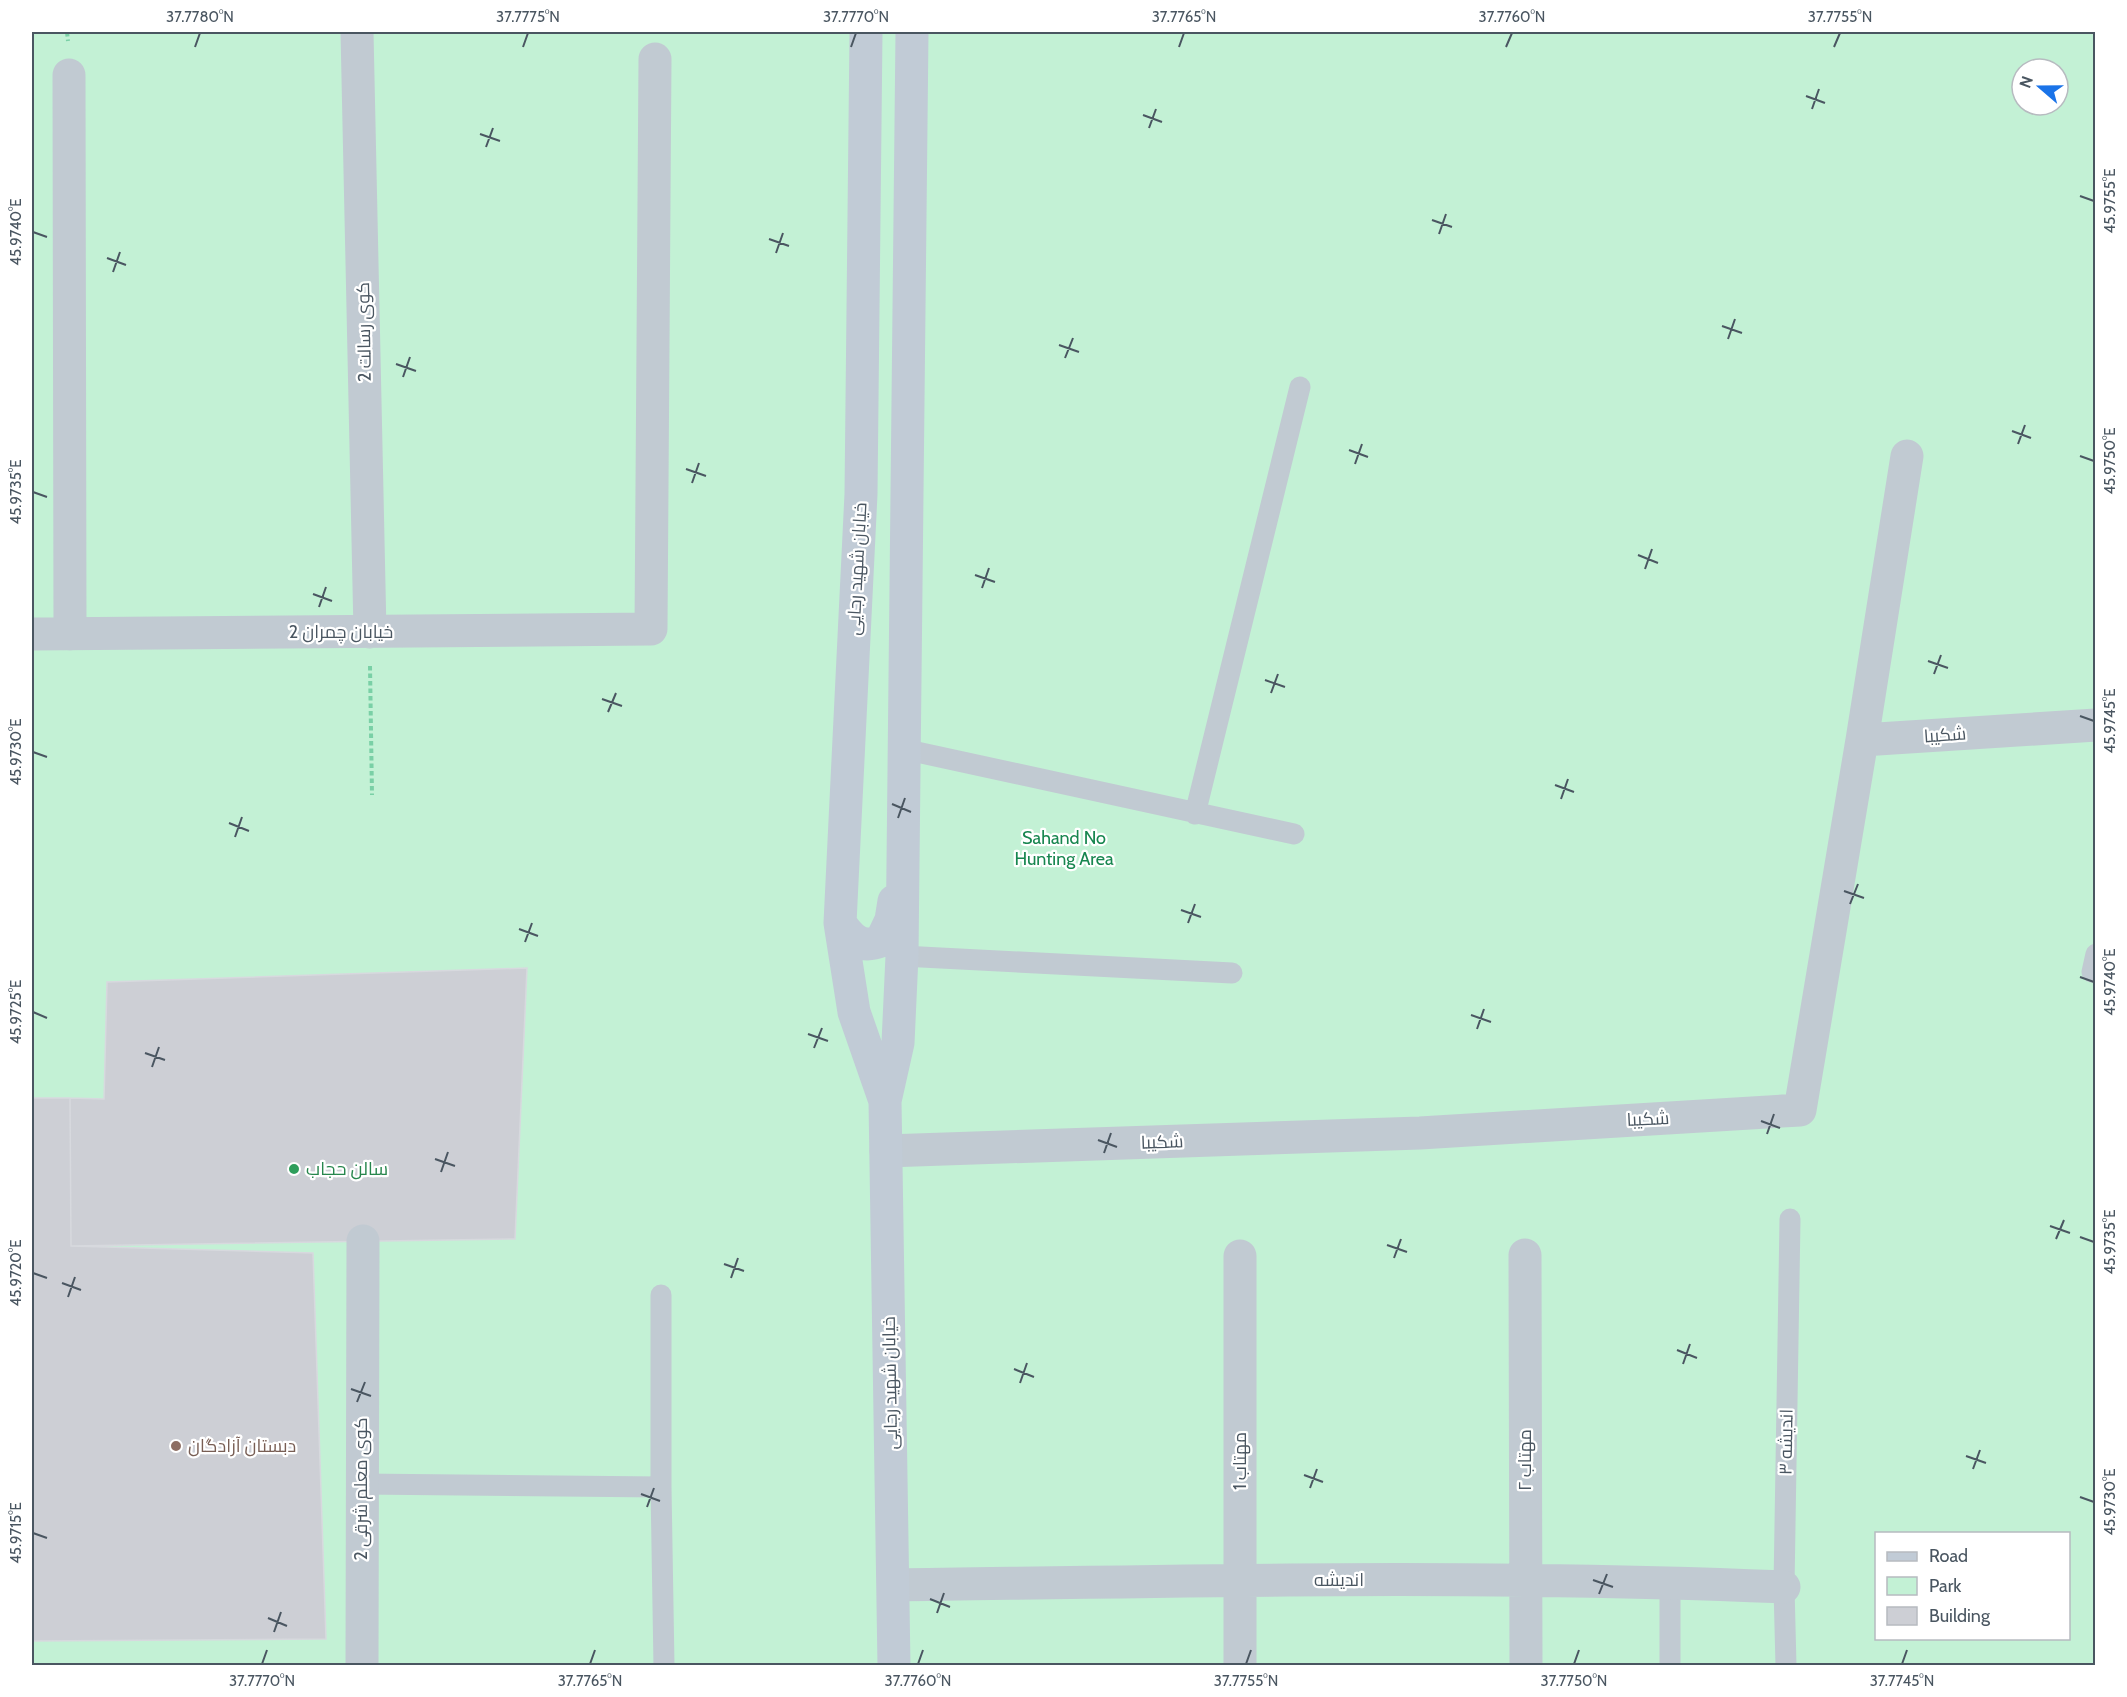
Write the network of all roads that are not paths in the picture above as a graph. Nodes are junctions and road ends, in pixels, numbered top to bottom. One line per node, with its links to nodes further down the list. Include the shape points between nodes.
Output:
1 (357, 32): 8 (street, کوی رسالت 2)
2 (866, 32): 17 (street, خیابان شهید رجایی, via 861,494)
3 (912, 32): 13 (street, خیابان شهید رجایی)
4 (655, 58): 8 (street, خیابان چمران 2, via 651,629)
5 (69, 75): 10 (street)
6 (1300, 387): 14 (lane)
7 (1907, 456): 12 (street)
8 (370, 632): 10 (street, خیابان چمران 2)
9 (32, 634): 10 (street, خیابان چمران 2)
10 (70, 634)
11 (2096, 725): 12 (street, شکیبا)
12 (1862, 740): 21 (street, شکیبا, via 1800,1110 1420,1133)
13 (903, 749): 14 (lane); 16 (street, خیابان شهید رجایی)
14 (1195, 814): 15 (lane)
15 (1294, 834)
16 (901, 853): 17 (street, via 891,920 881,941 860,944 850,938); 18 (street, خیابان شهید رجایی)
17 (840, 923): 20 (street, خیابان شهید رجایی, via 854,1012)
18 (902, 956): 19 (lane); 20 (street, خیابان شهید رجایی, via 898,1044)
19 (1232, 973)
20 (885, 1101): 21 (street, خیابان شهید رجایی)
21 (886, 1151): 32 (street, خیابان شهید رجایی)
22 (1790, 1219): 33 (lane, اندیشه ۳)
23 (363, 1241): 27 (street, کوی معلم شرقی 2)
24 (1525, 1255): 30 (street, مهتاب ۲)
25 (1240, 1256): 29 (street, مهتاب 1)
26 (661, 1295): 28 (lane)
27 (361, 1484): 28 (lane); 34 (street, کوی معلم شرقی 2)
28 (661, 1487): 35 (lane)
29 (1240, 1580): 30 (street, اندیشه); 32 (street, اندیشه); 37 (street, مهتاب 1)
30 (1526, 1580): 31 (street, اندیشه); 38 (street, مهتاب ۲)
31 (1670, 1582): 33 (street, اندیشه); 39 (lane)
32 (894, 1585): 36 (street, خیابان شهید رجایی)
33 (1784, 1587): 40 (lane, اندیشه ۳)
34 (362, 1665)
35 (664, 1665)
36 (894, 1665)
37 (1240, 1665)
38 (1526, 1665)
39 (1670, 1665)
40 (1786, 1665)

